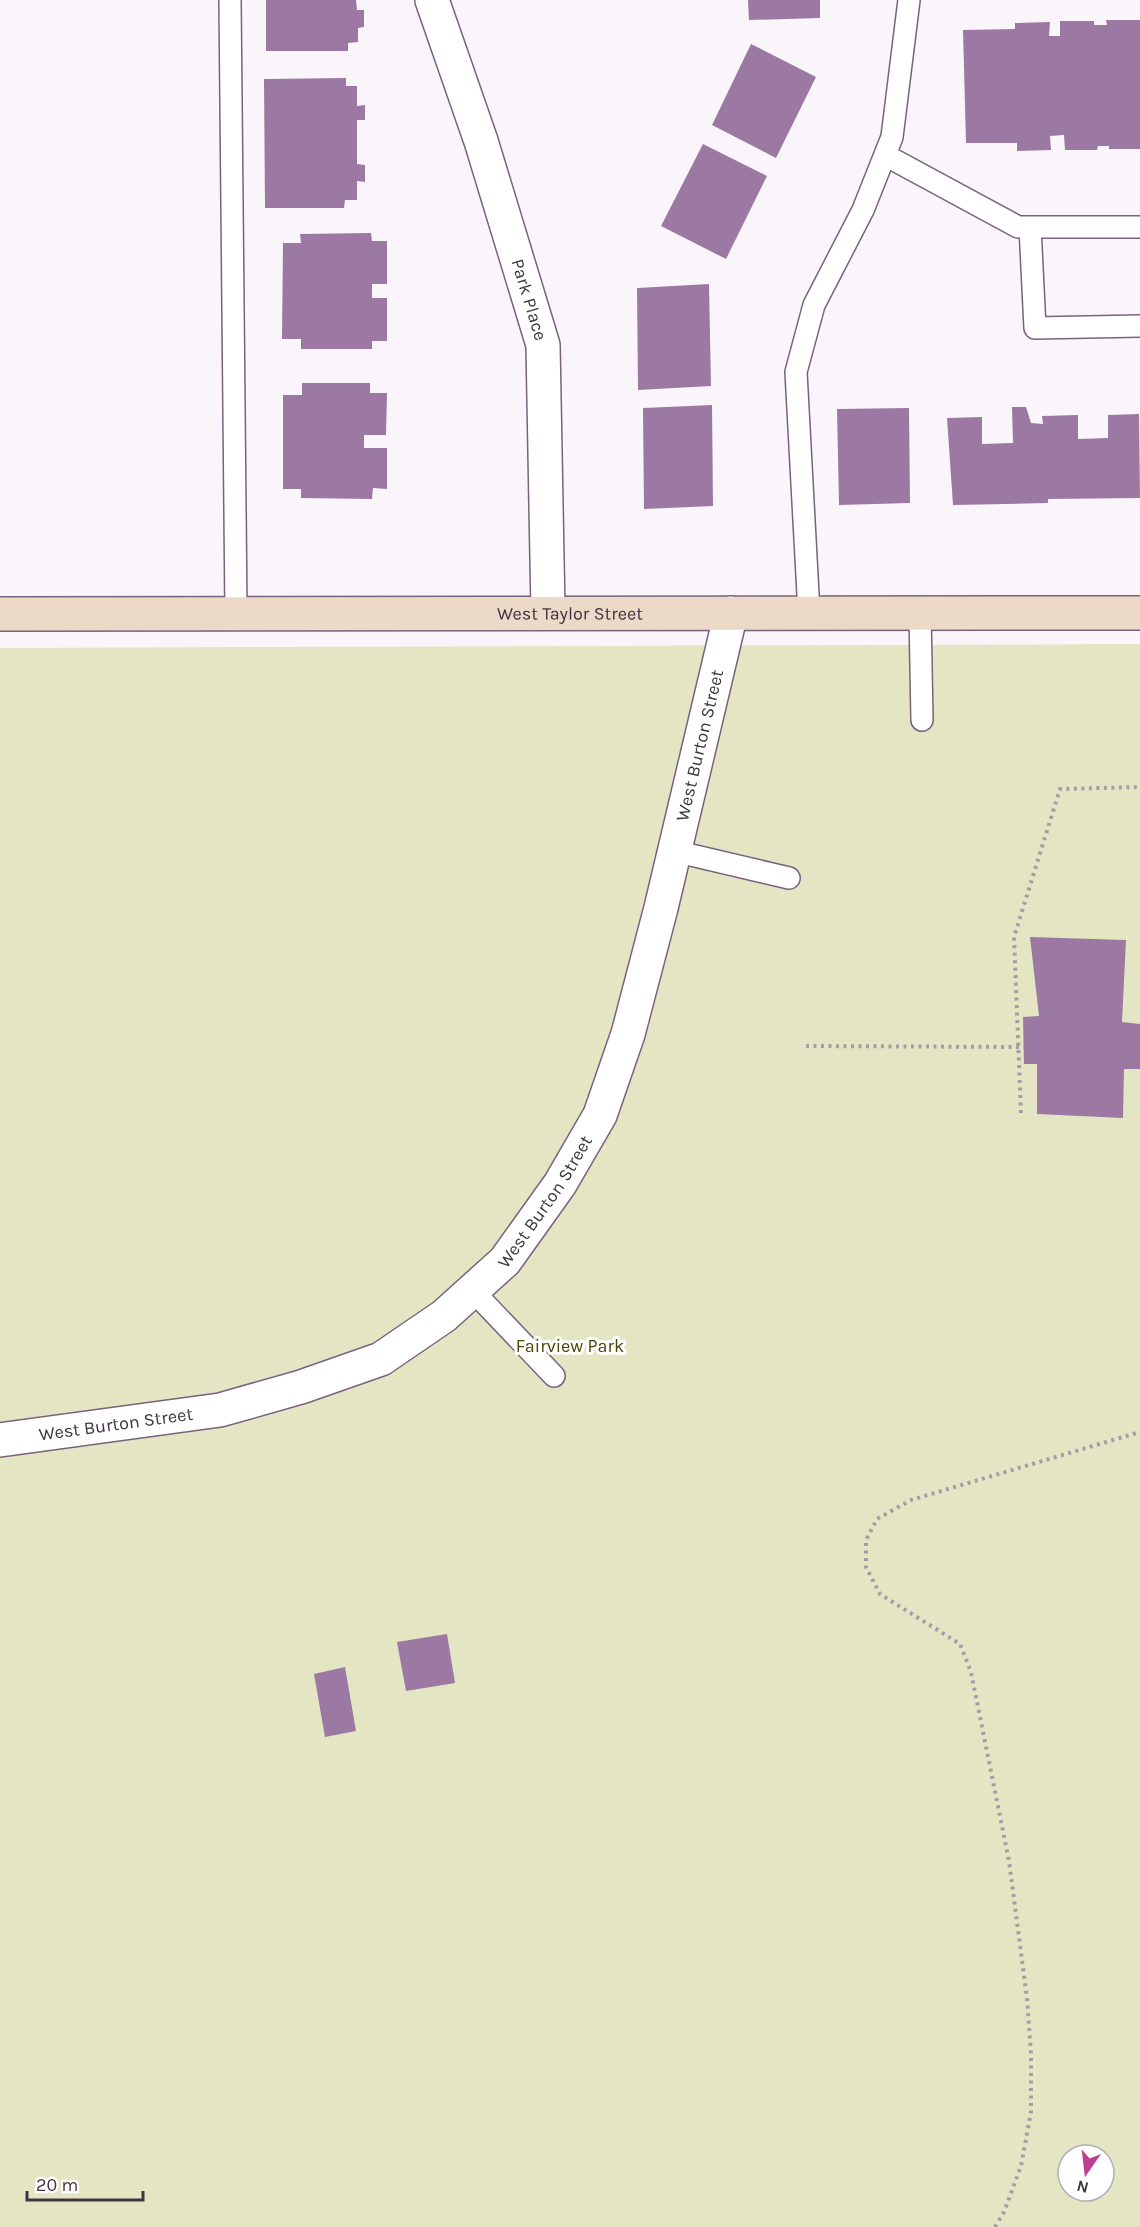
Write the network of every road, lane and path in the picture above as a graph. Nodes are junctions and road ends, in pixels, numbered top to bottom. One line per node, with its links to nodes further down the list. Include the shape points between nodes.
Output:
1 (230, 0): 9 (lane)
2 (432, 0): 8 (street, Park Place, via 482,141 543,345)
3 (909, 0): 4 (lane, via 892,137)
4 (885, 155): 5 (lane, via 1018,227); 11 (lane, via 863,210 814,305 796,372)
5 (1030, 227): 6 (lane); 7 (lane, via 1035,328)
6 (1140, 227)
7 (1140, 326)
8 (548, 612): 9 (main road, West Taylor Street); 10 (main road, West Taylor Street)
9 (236, 613): 14 (main road, West Taylor Street)
10 (731, 613): 11 (main road, West Taylor Street); 17 (street, West Burton Street)
11 (809, 613): 12 (main road, West Taylor Street)
12 (920, 613): 13 (main road, West Taylor Street); 15 (lane)
13 (1140, 613)
14 (0, 614)
15 (922, 720)
16 (1140, 788): 20 (path, via 1060,789 1014,937)
17 (674, 851): 18 (lane); 22 (street, West Burton Street, via 628,1034 600,1115 560,1185 505,1261)
18 (789, 878)
19 (806, 1046): 20 (path)
20 (1021, 1047): 21 (path)
21 (1021, 1113)
22 (473, 1291): 23 (lane); 25 (street, West Burton Street, via 381,1359 301,1387 220,1410)
23 (554, 1376)
24 (1140, 1432): 26 (path, via 911,1500 877,1519 866,1540 866,1567 880,1594 960,1644 971,1672 1009,1862 1027,1998 1031,2112 1021,2166)
25 (0, 1440)
26 (995, 2227)

